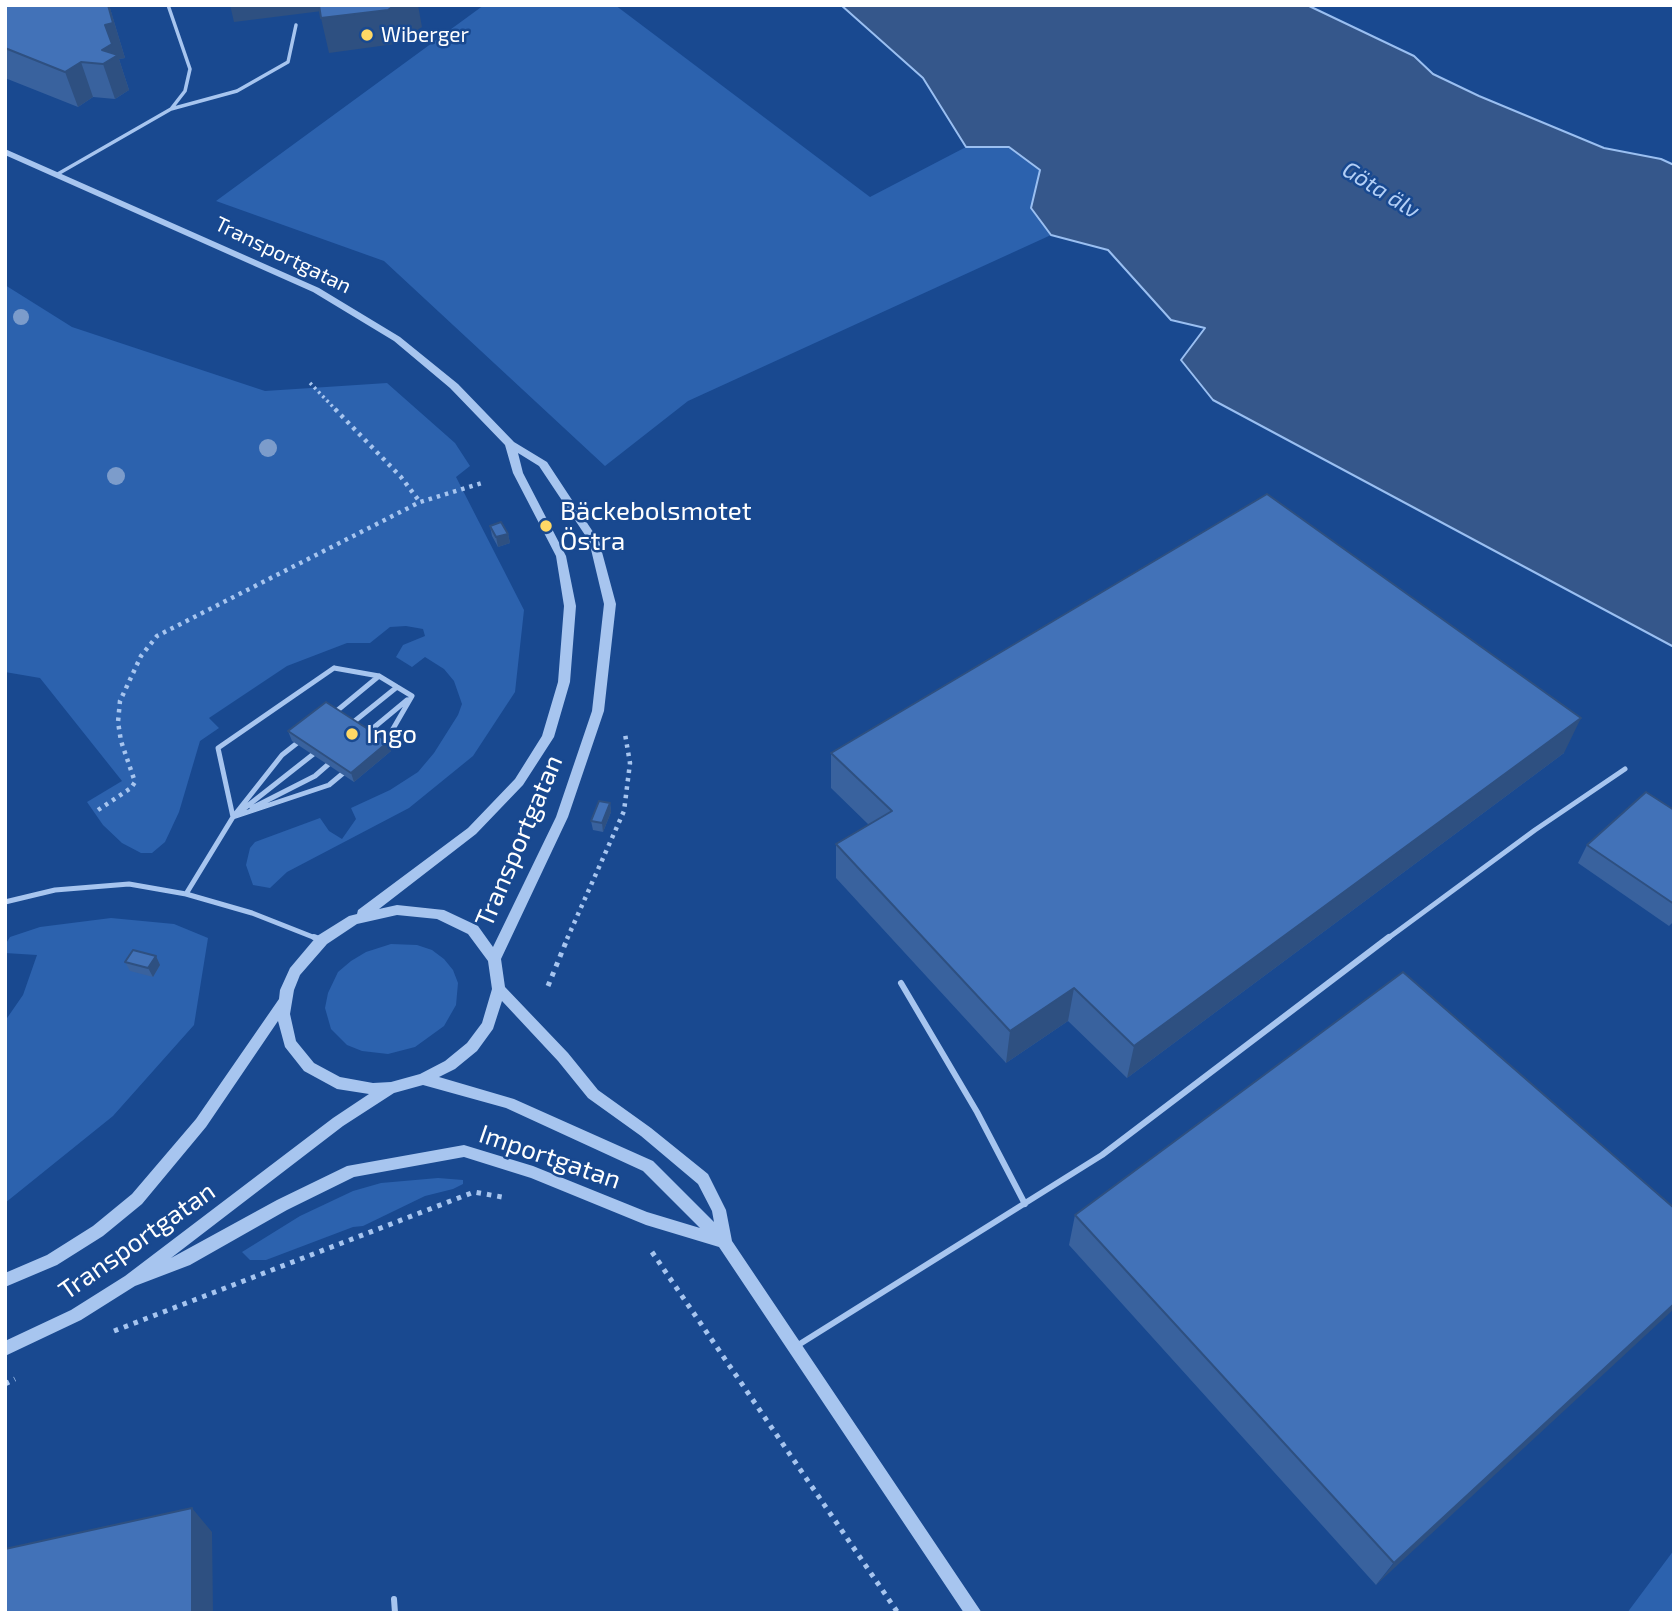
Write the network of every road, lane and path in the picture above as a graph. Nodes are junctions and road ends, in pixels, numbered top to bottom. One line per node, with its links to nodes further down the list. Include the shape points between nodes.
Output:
1 (168, 5): 3 (lane, via 190,69 184,91)
2 (296, 25): 3 (lane, via 288,62 237,92)
3 (171, 109): 5 (lane)
4 (5, 152): 5 (street, Transportgatan)
5 (56, 175): 7 (street, Transportgatan, via 316,290 397,339 454,386)
6 (310, 383): 9 (path)
7 (510, 444): 25 (street, Transportgatan, via 518,473 561,556 570,606 564,682 548,737 519,782 472,831); 27 (street, Transportgatan, via 543,464 594,541 610,604 598,711 562,817)
8 (485, 482): 9 (path)
9 (420, 502): 21 (path, via 157,636 141,656 120,701 121,741 135,782)
10 (379, 676): 11 (lane); 13 (lane); 22 (lane, via 334,668 218,748)
11 (397, 687): 12 (lane); 14 (lane)
12 (412, 696): 17 (lane); 22 (lane, via 390,734 329,785)
13 (325, 720)
14 (342, 730)
15 (625, 734): 29 (path, via 630,764 624,811)
16 (304, 738): 22 (lane, via 282,755)
17 (358, 741)
18 (321, 748): 22 (lane)
19 (336, 758): 22 (lane, via 315,776)
20 (1625, 769): 35 (lane, via 1389,937 1102,1155)
21 (98, 810)
22 (233, 817): 23 (lane)
23 (186, 894): 24 (lane, via 129,884 55,890); 26 (lane)
24 (5, 902)
25 (354, 920): 26 (street, Transportgatan); 27 (street, Transportgatan, via 397,910 439,914 473,930)
26 (322, 940): 31 (street, Transportgatan, via 295,972)
27 (494, 960): 30 (street, Transportgatan)
28 (901, 982): 35 (lane, via 978,1112)
29 (548, 986)
30 (499, 989): 32 (street, Transportgatan, via 488,1025 472,1047); 36 (street, Importgatan, via 593,1094 703,1179 719,1210)
31 (285, 999): 33 (street, Transportgatan, via 285,1029 309,1067 337,1083); 38 (street, Transportgatan, via 201,1123 137,1199 52,1260)
32 (423, 1079): 33 (street, Transportgatan); 36 (street, Importgatan, via 509,1102 648,1166)
33 (391, 1088): 39 (street, Transportgatan, via 338,1122)
34 (510, 1198): 40 (path, via 474,1192)
35 (1025, 1204): 41 (lane)
36 (725, 1242): 39 (street, Importgatan, via 464,1151 352,1171 185,1260); 41 (street, Importgatan)
37 (650, 1250): 47 (path)
38 (5, 1280)
39 (130, 1281): 42 (street, Transportgatan, via 76,1315)
40 (109, 1333)
41 (796, 1347): 48 (street, Importgatan)
42 (5, 1349)
43 (26, 1373): 44 (path)
44 (5, 1384)
45 (394, 1599): 46 (lane)
46 (395, 1613)
47 (898, 1613)
48 (974, 1613)

